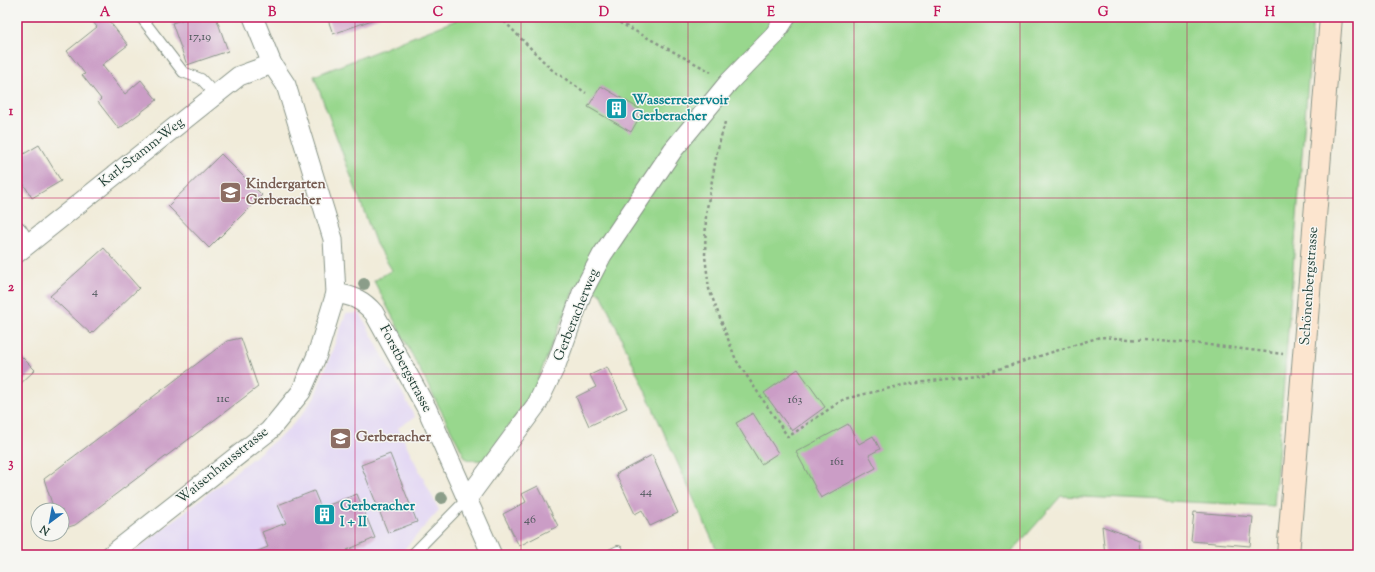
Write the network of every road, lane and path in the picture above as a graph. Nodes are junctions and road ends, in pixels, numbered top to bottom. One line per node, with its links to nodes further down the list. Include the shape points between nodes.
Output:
1 (141, 17): 10 (lane, via 183,72 201,80)
2 (253, 17): 7 (street, Waisenhausstrasse)
3 (500, 17): 9 (path, via 551,69)
4 (609, 17): 8 (path)
5 (786, 17): 8 (street, Gerberacherweg, via 773,36)
6 (1331, 17): 14 (street, Schönenbergstrasse)
7 (272, 64): 10 (street, Karl-Stamm-Weg, via 239,76); 13 (street, Waisenhausstrasse, via 286,85 333,239)
8 (729, 82): 15 (street, Gerberacherweg, via 672,150 602,255 582,293 556,365 537,404)
9 (586, 93)
10 (216, 95): 12 (street, Karl-Stamm-Weg)
11 (726, 117): 14 (path, via 706,214 705,256 709,289 736,360 788,437 844,399 903,385 983,374 1100,337 1201,344)
12 (20, 243)
13 (336, 293): 15 (street, Forstbergstrasse, via 364,302 374,313 427,409); 16 (street, Waisenhausstrasse, via 317,355 301,392 269,431)
14 (1304, 357): 21 (street, Schönenbergstrasse)
15 (467, 499): 17 (lane, Gerberacherweg); 18 (street, Forstbergstrasse)
16 (111, 555)
17 (412, 555)
18 (492, 555)
19 (610, 555): 20 (lane, via 618,551)
20 (620, 555)
21 (1288, 555)

